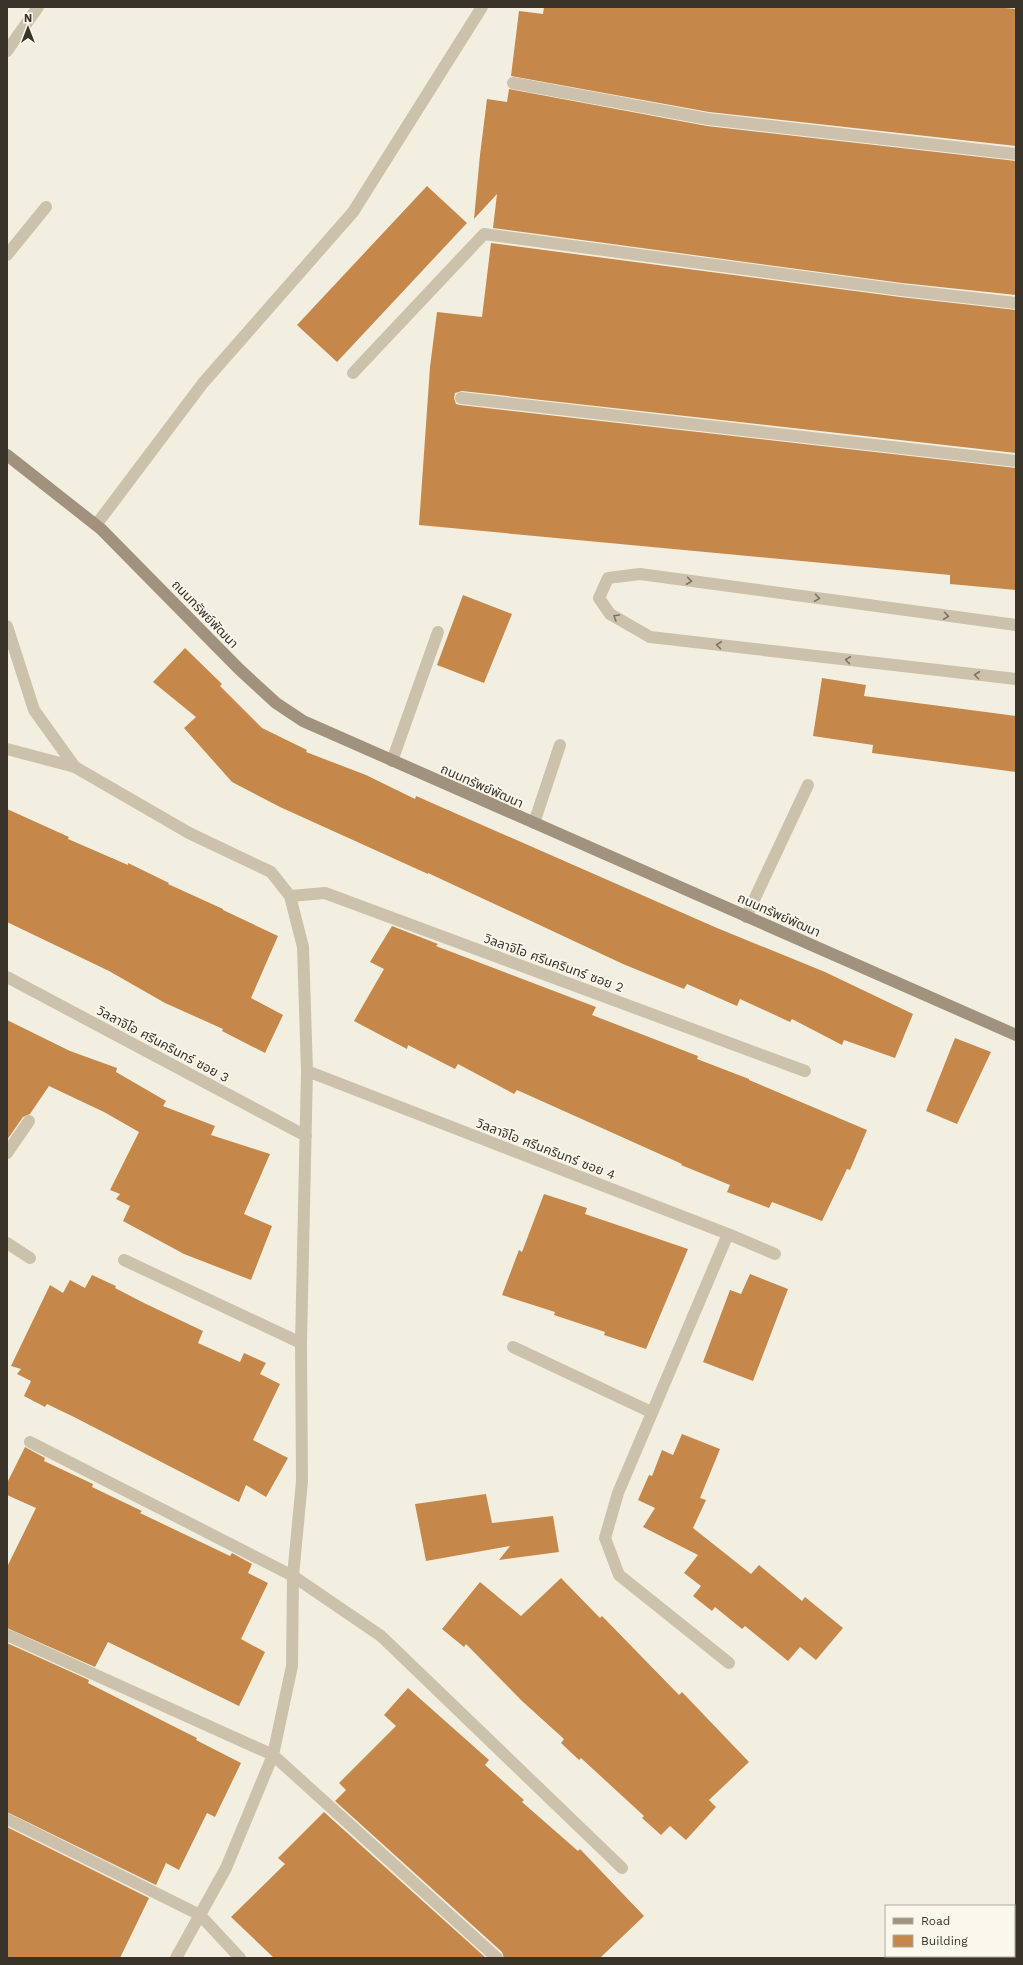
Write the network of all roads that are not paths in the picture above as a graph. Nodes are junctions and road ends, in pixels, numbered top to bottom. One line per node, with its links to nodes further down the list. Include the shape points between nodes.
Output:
1 (38, 7): 3 (street)
2 (482, 7): 13 (street, via 353,212 203,384)
3 (7, 51)
4 (513, 83): 5 (street, via 708,119)
5 (1016, 154)
6 (46, 207): 7 (street)
7 (7, 254)
8 (1016, 303): 9 (street, via 484,234)
9 (353, 373)
10 (461, 398): 12 (street)
11 (7, 455): 13 (street, ถนนทรัพย์พัฒนา)
12 (1016, 462)
13 (96, 525): 20 (street, ถนนทรัพย์พัฒนา, via 276,703 303,721)
14 (1016, 625): 17 (street, one-way to 14, via 650,637 610,614 599,598 608,578 640,574)
15 (7, 626): 21 (street, via 34,710)
16 (438, 632): 20 (street)
17 (1016, 679)
18 (560, 745): 23 (street)
19 (7, 749): 21 (street)
20 (392, 761): 23 (street, ถนนทรัพย์พัฒนา)
21 (75, 767): 24 (street, via 189,833 271,872)
22 (808, 785): 25 (street)
23 (534, 824): 25 (street, ถนนทรัพย์พัฒนา)
24 (290, 896): 28 (street, via 303,947); 29 (street, วิลลาจิโอ ศรีนครินทร์ ซอย 2, via 325,892)
25 (746, 917): 27 (street, ถนนทรัพย์พัฒนา)
26 (7, 977): 31 (street, วิลลาจิโอ ศรีนครินทร์ ซอย 3)
27 (1016, 1035)
28 (307, 1071): 31 (street); 33 (street, วิลลาจิโอ ศรีนครินทร์ ซอย 4)
29 (805, 1071)
30 (28, 1121): 32 (street)
31 (306, 1136): 38 (street)
32 (7, 1153)
33 (728, 1234): 35 (street, วิลลาจิโอ ศรีนครินทร์ ซอย 4); 40 (street)
34 (7, 1243): 36 (street)
35 (775, 1254)
36 (30, 1258)
37 (124, 1260): 38 (street)
38 (301, 1343): 42 (street, via 302,1481)
39 (513, 1346): 40 (street)
40 (651, 1412): 44 (street, via 618,1493 605,1538 620,1575)
41 (30, 1442): 42 (street)
42 (293, 1576): 45 (street, via 292,1666); 47 (street, via 381,1636)
43 (7, 1635): 45 (street)
44 (729, 1663)
45 (273, 1756): 48 (street, via 226,1868); 51 (street)
46 (7, 1819): 48 (street)
47 (622, 1868)
48 (200, 1915): 49 (street); 50 (street)
49 (176, 1958)
50 (240, 1958)
51 (497, 1958)

